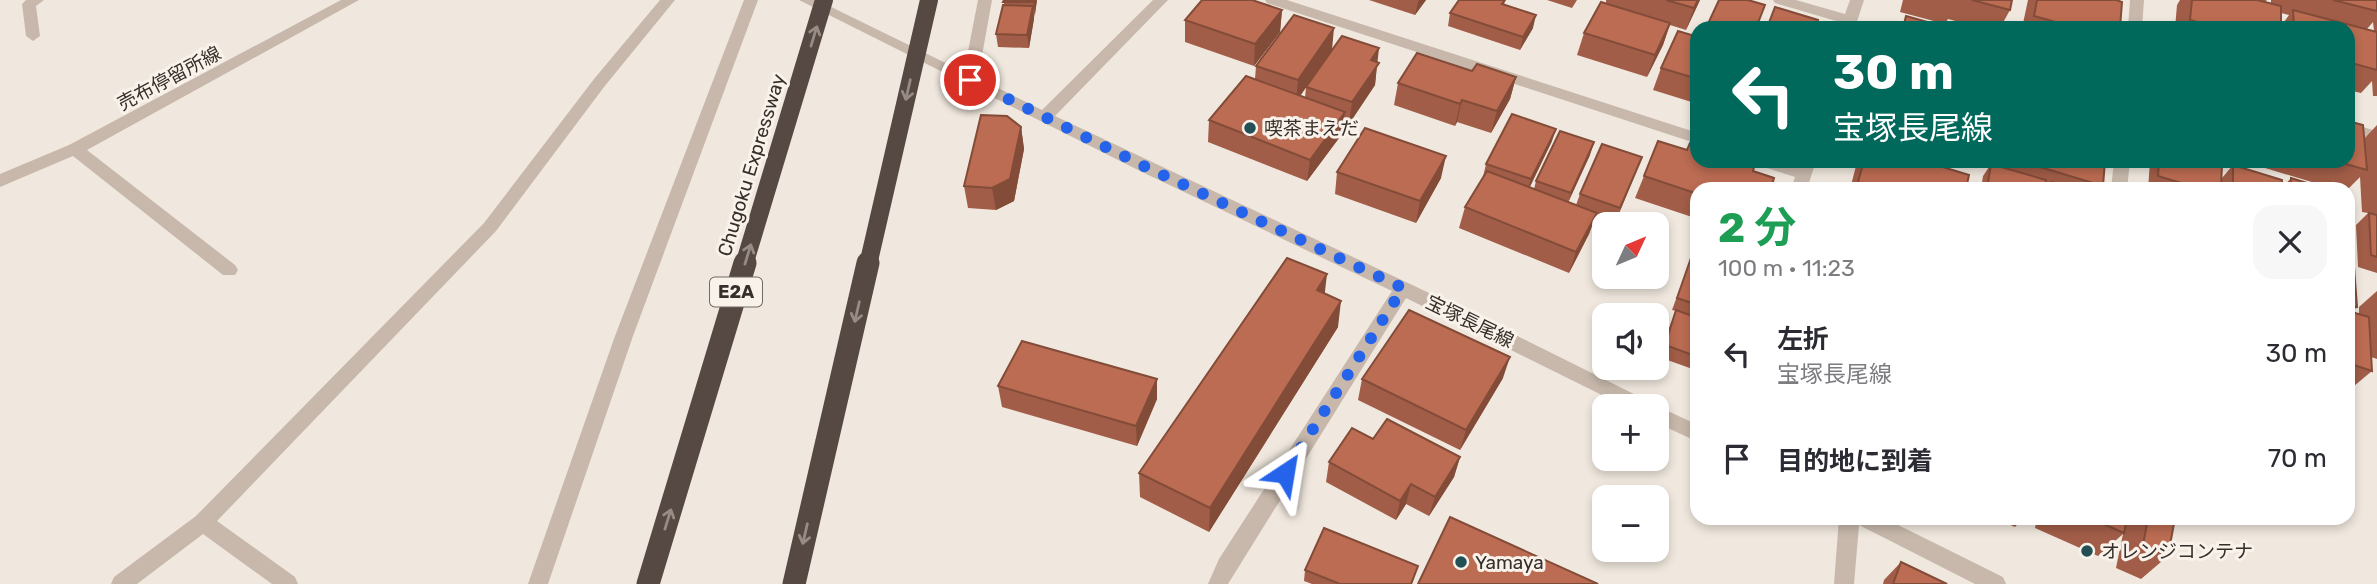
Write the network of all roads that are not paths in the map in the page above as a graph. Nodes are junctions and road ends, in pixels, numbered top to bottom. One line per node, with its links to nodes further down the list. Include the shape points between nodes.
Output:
1 (37, 0): 17 (street, via 29,4)
2 (352, 0): 23 (street, 売布停留所線)
3 (668, 0): 32 (street, via 490,227)
4 (751, 0): 37 (street, via 624,336)
5 (806, 0): 18 (street, 宝塚長尾線)
6 (824, 0): 38 (highway, Chugoku Expressway / E2A, one-way to 6, bridge)
7 (929, 0): 39 (highway, one-way to 39, bridge)
8 (985, 0): 18 (street)
9 (1161, 0): 19 (street)
10 (1272, 0): 21 (street)
11 (1780, 0): 14 (street)
12 (1857, 0): 15 (street)
13 (2137, 0): 16 (street)
14 (1840, 21)
15 (1850, 21)
16 (2136, 21)
17 (33, 36)
18 (970, 80): 19 (street, 宝塚長尾線)
19 (1044, 117): 28 (street, 宝塚長尾線)
20 (2355, 130): 22 (street)
21 (1690, 136)
22 (2377, 136)
23 (75, 149): 26 (street, 売布停留所線); 27 (street)
24 (1784, 168): 25 (street)
25 (1804, 175)
26 (0, 181)
27 (229, 270)
28 (1403, 288): 29 (street, 宝塚長尾線); 40 (street)
29 (1617, 394)
30 (1669, 420): 31 (street)
31 (1690, 431)
32 (203, 522): 35 (street); 36 (street)
33 (1848, 525): 41 (street)
34 (1878, 525): 42 (street)
35 (121, 584)
36 (288, 584)
37 (538, 584)
38 (648, 584)
39 (794, 584)
40 (1218, 584)
41 (1844, 584)
42 (1996, 584)

